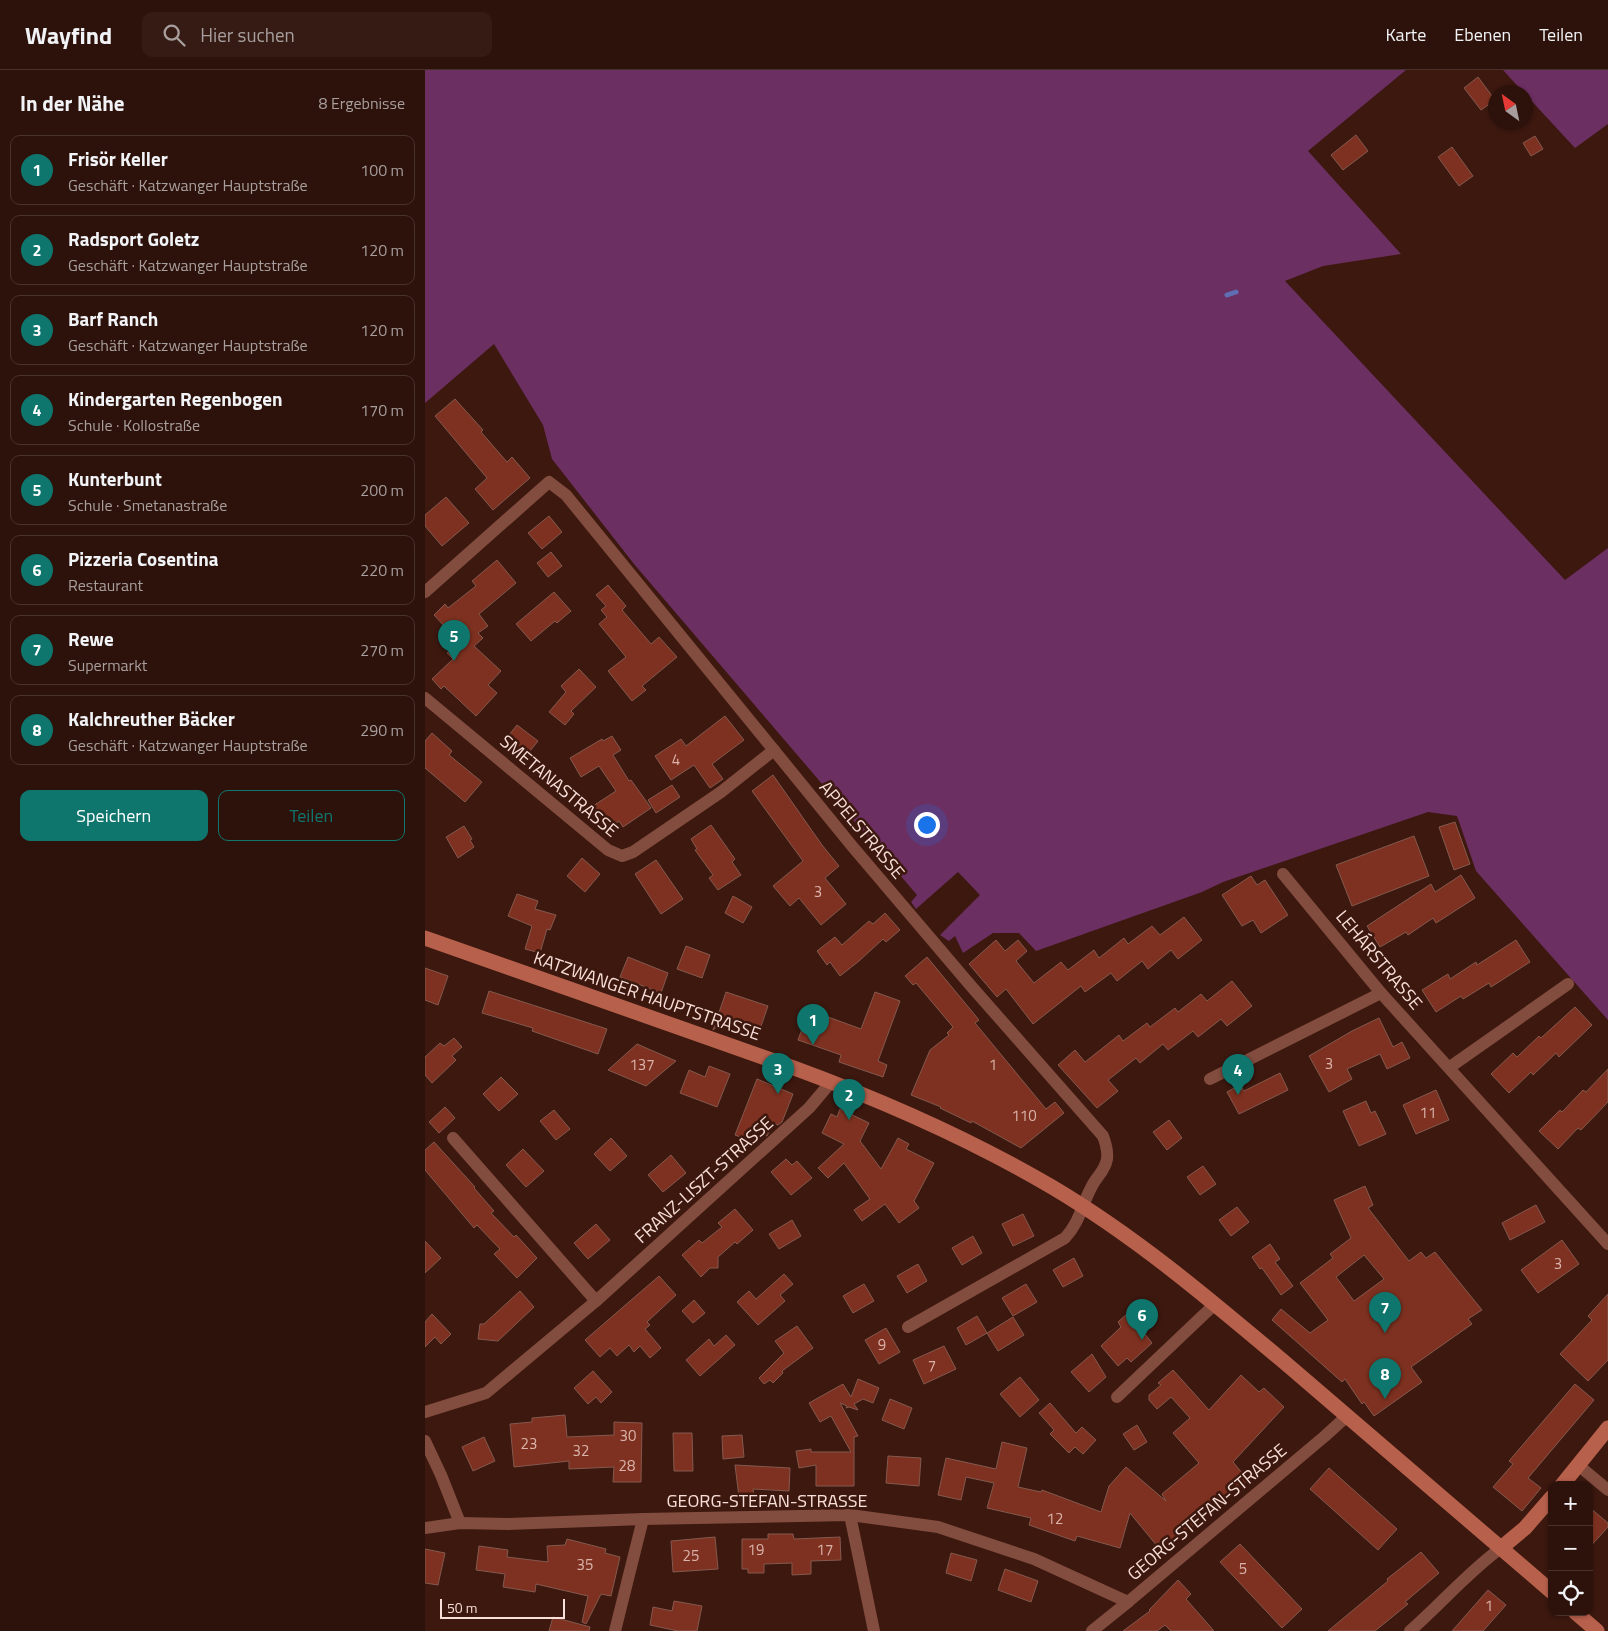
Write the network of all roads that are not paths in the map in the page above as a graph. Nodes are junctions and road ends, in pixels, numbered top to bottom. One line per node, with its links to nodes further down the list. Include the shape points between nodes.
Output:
1 (425, 592): 3 (street, APPELSTRASSE, via 549,482 566,495)
2 (425, 698): 3 (street, SMETANASTRASSE, via 608,850 622,856 633,852 721,792)
3 (774, 750): 12 (street, APPELSTRASSE, via 971,986 1103,1136 1107,1147 1105,1169 1092,1186)
4 (1283, 874): 7 (street, LEHÁRSTRASSE)
5 (425, 938): 10 (main road, KATZWANGER HAUPTSTRASSE)
6 (1568, 984): 8 (street)
7 (1381, 993): 8 (street, LEHÁRSTRASSE); 9 (street)
8 (1450, 1067): 13 (street, LEHÁRSTRASSE)
9 (1210, 1079)
10 (831, 1082): 12 (main road, KATZWANGER HAUPTSTRASSE, via 971,1143); 14 (street, FRANZ-LISZT-STRASSE, via 809,1108)
11 (453, 1138): 14 (street)
12 (1084, 1207): 15 (main road, KATZWANGER HAUPTSTRASSE); 16 (street, APPELSTRASSE, via 1073,1230 1065,1238)
13 (1608, 1244)
14 (596, 1301): 18 (street, FRANZ-LISZT-STRASSE, via 486,1393)
15 (1215, 1304): 17 (street); 19 (main road, KATZWANGER HAUPTSTRASSE)
16 (908, 1327)
17 (1117, 1397)
18 (425, 1412)
19 (1347, 1416): 30 (main road, KATZWANGER HAUPTSTRASSE); 32 (street, GEORG-STEFAN-STRASSE)
20 (1608, 1428): 22 (main road)
21 (425, 1441): 28 (street)
22 (1578, 1465): 23 (main road); 24 (street)
23 (1565, 1481)
24 (1608, 1490)
25 (1548, 1502): 30 (main road, via 1525,1528)
26 (850, 1515): 27 (street, GEORG-STEFAN-STRASSE); 32 (street, GEORG-STEFAN-STRASSE, via 938,1526 1034,1559); 35 (street)
27 (643, 1519): 28 (street, GEORG-STEFAN-STRASSE); 34 (street, GEORG-STEFAN-STRASSE)
28 (460, 1523): 29 (street, GEORG-STEFAN-STRASSE)
29 (425, 1528)
30 (1501, 1548): 31 (main road, KATZWANGER HAUPTSTRASSE); 37 (street)
31 (1548, 1589)
32 (1128, 1602): 36 (street)
33 (1580, 1616): 38 (main road)
34 (615, 1631)
35 (874, 1631)
36 (1092, 1631)
37 (1410, 1631)
38 (1597, 1631)

